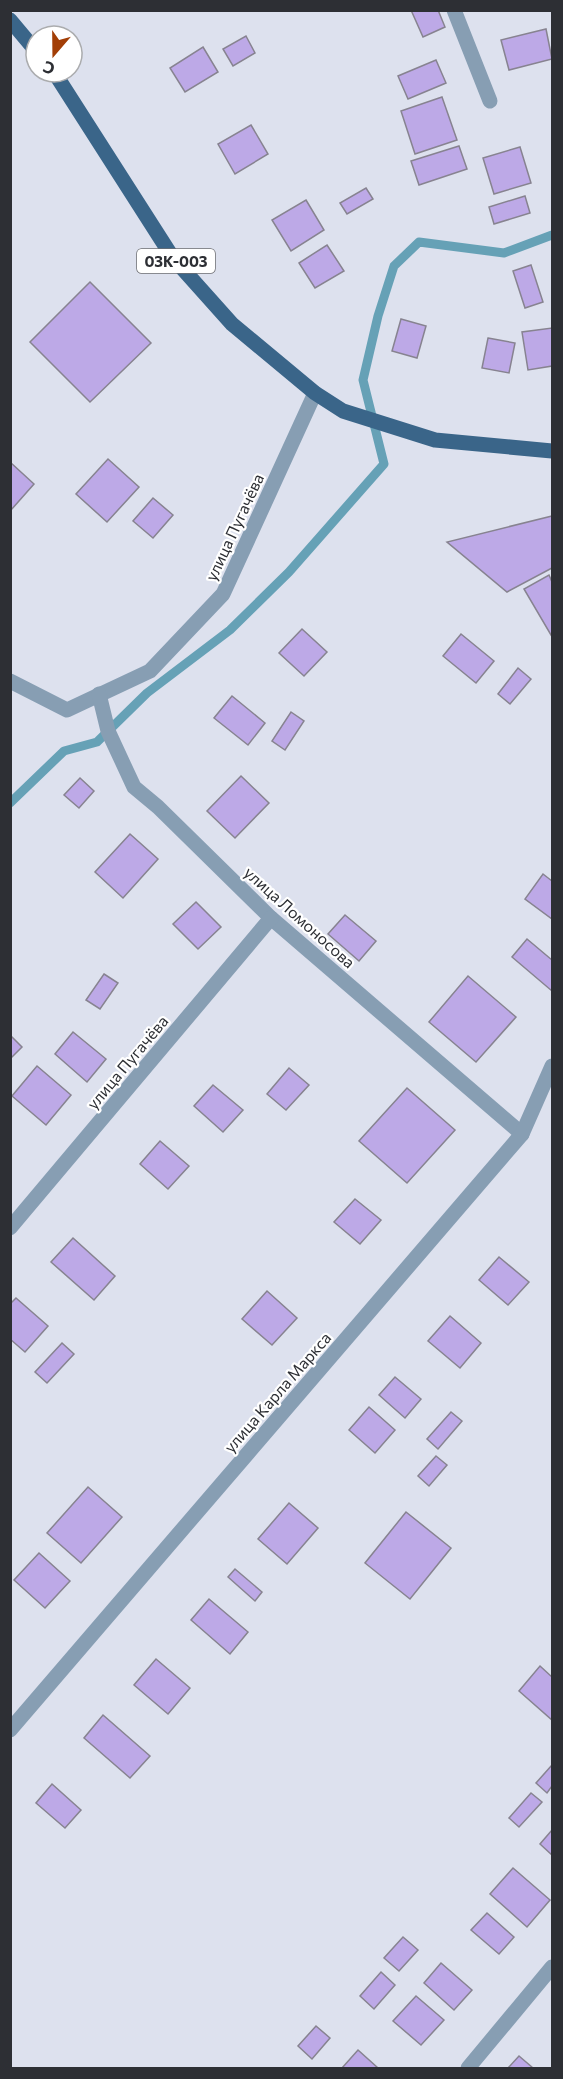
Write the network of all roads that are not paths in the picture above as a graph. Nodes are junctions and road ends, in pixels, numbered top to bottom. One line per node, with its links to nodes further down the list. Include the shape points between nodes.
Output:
1 (454, 10): 5 (street)
2 (10, 20): 3 (main road)
3 (24, 37)
4 (62, 84): 6 (main road, 03К-003, via 173,258 232,324)
5 (490, 101)
6 (315, 393): 7 (main road, 03К-003, via 343,411 435,440); 9 (street, улица Пугачёва, via 223,594 150,671)
7 (552, 451)
8 (10, 681): 9 (street, улица Пугачёва, via 67,710)
9 (99, 694): 10 (street, улица Ломоносова, via 108,731 134,787)
10 (271, 918): 12 (street, улица Ломоносова); 13 (street, улица Пугачёва)
11 (552, 1066): 12 (street, улица Карла Маркса)
12 (522, 1134): 14 (street, улица Карла Маркса)
13 (10, 1228)
14 (10, 1730)
15 (552, 1967): 16 (street)
16 (468, 2068)

